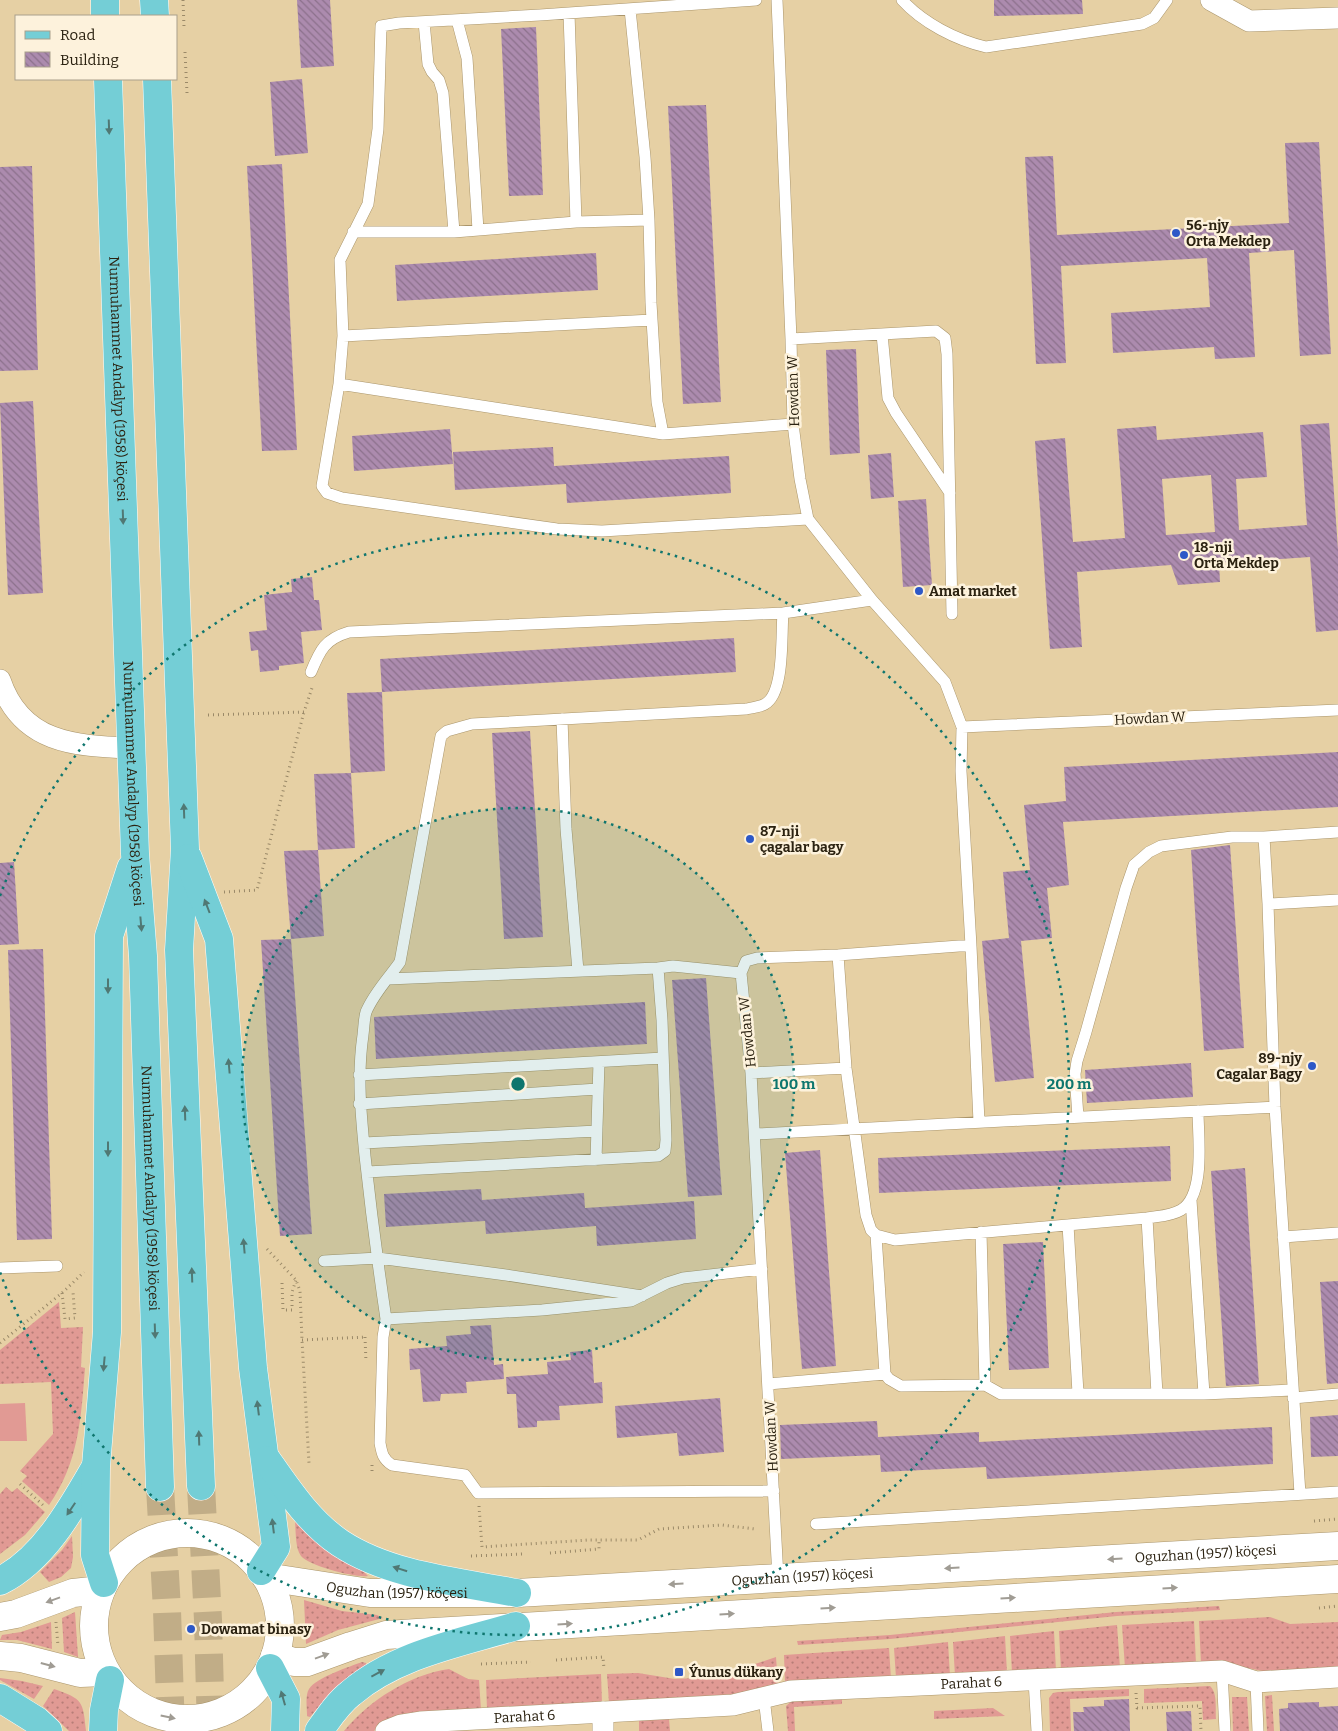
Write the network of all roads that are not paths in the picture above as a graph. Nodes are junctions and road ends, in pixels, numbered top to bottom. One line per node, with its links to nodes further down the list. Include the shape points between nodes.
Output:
1 (104, 0): 10 (main road)
2 (154, 0): 11 (main road)
3 (756, 0): 8 (lane)
4 (777, 0): 25 (lane, Howdan W)
5 (902, 0): 6 (lane, via 914,13 932,24 969,43 986,47 1142,24 1154,18)
6 (1167, 0)
7 (1211, 0): 12 (street, via 1249,21)
8 (630, 9): 9 (lane); 17 (lane)
9 (569, 13): 13 (lane); 18 (lane)
10 (105, 15)
11 (155, 15)
12 (1338, 18)
13 (457, 20): 14 (lane); 19 (lane, via 467,58)
14 (424, 22): 20 (lane, via 380,26 378,129 368,204); 21 (lane, via 428,64 443,93)
15 (108, 80): 39 (main road, Nurmuhammet Andalyp (1958) köçesi, one-way to 39)
16 (157, 80): 42 (main road, one-way to 16)
17 (649, 220): 18 (lane); 22 (lane)
18 (576, 222): 19 (lane)
19 (478, 230): 21 (lane)
20 (353, 232): 21 (lane); 24 (lane, via 340,260)
21 (454, 232)
22 (652, 320): 24 (lane); 28 (lane, via 657,402)
23 (882, 334): 25 (lane); 29 (lane, via 888,398); 29 (lane, via 936,331 945,338)
24 (343, 336): 26 (lane)
25 (791, 339): 27 (lane, Howdan W)
26 (339, 384): 28 (lane); 30 (lane, via 322,486 327,493 342,498 566,529 602,531)
27 (793, 424): 28 (lane); 30 (lane, Howdan W)
28 (664, 434)
29 (950, 493): 33 (lane)
30 (808, 519): 31 (lane, Howdan W)
31 (872, 600): 32 (lane); 38 (lane, Howdan W, via 945,682)
32 (783, 613): 34 (lane, via 349,632 324,645); 37 (lane, via 779,674 774,695 765,704 746,709)
33 (952, 614)
34 (312, 668)
35 (0, 680): 39 (street, via 5,695 20,718 50,737 93,747)
36 (1338, 710): 38 (lane, Howdan W)
37 (562, 719): 49 (lane, via 566,829); 51 (lane, via 472,724 447,730 441,736 404,945 400,962)
38 (962, 727): 46 (lane, Howdan W, via 961,771)
39 (131, 748): 43 (main road, Nurmuhammet Andalyp (1958) köçesi)
40 (1338, 832): 41 (lane)
41 (1264, 837): 45 (lane); 61 (lane, via 1232,837 1161,846 1134,865 1076,1061)
42 (185, 850): 91 (main road, one-way to 42, via 253,1368 219,938); 93 (main road, one-way to 42, via 179,950)
43 (135, 854): 92 (main road, one-way to 92, via 109,936 107,1332); 94 (main road, Nurmuhammet Andalyp (1958) köçesi, one-way to 94, via 144,956)
44 (1338, 900): 45 (lane)
45 (1268, 904): 59 (lane)
46 (970, 946): 47 (lane); 62 (lane, Howdan W)
47 (838, 955): 50 (lane, via 757,958 746,961); 54 (lane)
48 (658, 968): 49 (lane); 50 (lane, via 673,966); 52 (lane)
49 (578, 971): 51 (lane)
50 (742, 972): 55 (lane, Howdan W)
51 (388, 980): 56 (lane, via 374,994 366,1014)
52 (663, 1058): 53 (lane); 67 (lane, via 664,1151 658,1156)
53 (599, 1062): 56 (lane); 57 (lane)
54 (846, 1068): 55 (lane); 63 (lane)
55 (751, 1073): 65 (lane, Howdan W)
56 (359, 1075): 58 (lane)
57 (598, 1089): 58 (lane); 64 (lane)
58 (359, 1104): 66 (lane)
59 (1275, 1107): 60 (lane); 75 (lane)
60 (1198, 1111): 61 (lane); 69 (lane, via 1199,1160)
61 (1078, 1117): 62 (lane)
62 (979, 1122): 63 (lane)
63 (854, 1129): 65 (lane); 74 (lane, via 866,1215)
64 (597, 1131): 66 (lane); 67 (lane)
65 (755, 1134): 80 (lane, Howdan W)
66 (364, 1142): 68 (lane)
67 (596, 1160): 68 (lane)
68 (367, 1172): 76 (lane)
69 (1192, 1200): 70 (lane, via 1172,1214); 88 (lane)
70 (1147, 1218): 71 (lane); 87 (lane)
71 (1068, 1225): 72 (lane); 86 (lane)
72 (981, 1232): 74 (lane, via 895,1240); 85 (lane)
73 (1338, 1233): 75 (lane)
74 (876, 1235): 83 (lane)
75 (1283, 1237): 89 (lane)
76 (378, 1258): 77 (lane); 81 (lane); 82 (lane)
77 (324, 1261)
78 (57, 1266): 79 (lane)
79 (0, 1268)
80 (762, 1269): 81 (lane, via 683,1278); 84 (lane, Howdan W)
81 (642, 1296): 82 (lane, via 631,1301 542,1310)
82 (386, 1319): 95 (lane, via 380,1443 382,1454 392,1465 465,1475 478,1493)
83 (886, 1374): 84 (lane); 85 (lane, via 901,1386)
84 (768, 1384): 95 (lane, Howdan W)
85 (985, 1385): 86 (lane, via 1001,1394)
86 (1078, 1394): 87 (lane)
87 (1157, 1394): 88 (lane)
88 (1204, 1394): 89 (lane)
89 (1293, 1394): 90 (lane); 97 (lane)
90 (1338, 1394)
91 (264, 1456): 100 (main road, one-way to 91, via 276,1547); 105 (main road, one-way to 91, via 406,1572 340,1543 299,1504)
92 (96, 1466): 103 (main road, one-way to 103, via 51,1536 20,1568); 104 (main road, via 95,1554)
93 (201, 1486)
94 (160, 1487)
95 (774, 1492): 101 (lane, Howdan W)
96 (1338, 1492): 97 (lane)
97 (1300, 1494): 98 (lane)
98 (816, 1524)
99 (1338, 1546): 101 (main road, Oguzhan (1957) köçesi, one-way to 101)
100 (263, 1574): 104 (main road, via 251,1559 225,1542 210,1536 179,1534 163,1536 135,1549 112,1570); 105 (main road, Oguzhan (1957) köçesi, via 370,1593); 109 (main road, via 277,1602 279,1616 278,1643)
101 (778, 1578): 105 (main road, Oguzhan (1957) köçesi, one-way to 105)
102 (1338, 1579): 107 (main road, one-way to 102)
103 (0, 1581)
104 (102, 1587): 106 (main road, one-way to 106); 111 (main road, via 94,1632 95,1645)
105 (517, 1593)
106 (0, 1617)
107 (516, 1626): 109 (main road, one-way to 107, via 307,1662 386,1635); 121 (main road, one-way to 107, via 349,1694 370,1677 411,1657)
108 (0, 1656): 111 (main road, one-way to 111)
109 (272, 1662): 111 (main road, one-way to 109, via 121,1692 147,1710 162,1716 194,1719 217,1714 251,1694); 120 (main road, one-way to 109, via 286,1699)
110 (1222, 1671): 113 (street, Parahat 6); 114 (street, Parahat 6); 125 (lane)
111 (108, 1676): 119 (main road)
112 (1338, 1677): 114 (street, Parahat 6)
113 (1034, 1680): 116 (street, Parahat 6, via 792,1691); 124 (lane)
114 (1256, 1682): 126 (lane)
115 (0, 1698): 118 (main road)
116 (764, 1698): 117 (street, Parahat 6, via 733,1705); 123 (lane)
117 (603, 1721): 122 (street, Parahat 6, via 420,1722)
118 (48, 1731)
119 (103, 1731)
120 (285, 1731)
121 (319, 1731)
122 (386, 1731)
123 (768, 1731)
124 (1037, 1731)
125 (1225, 1731)
126 (1258, 1731)

